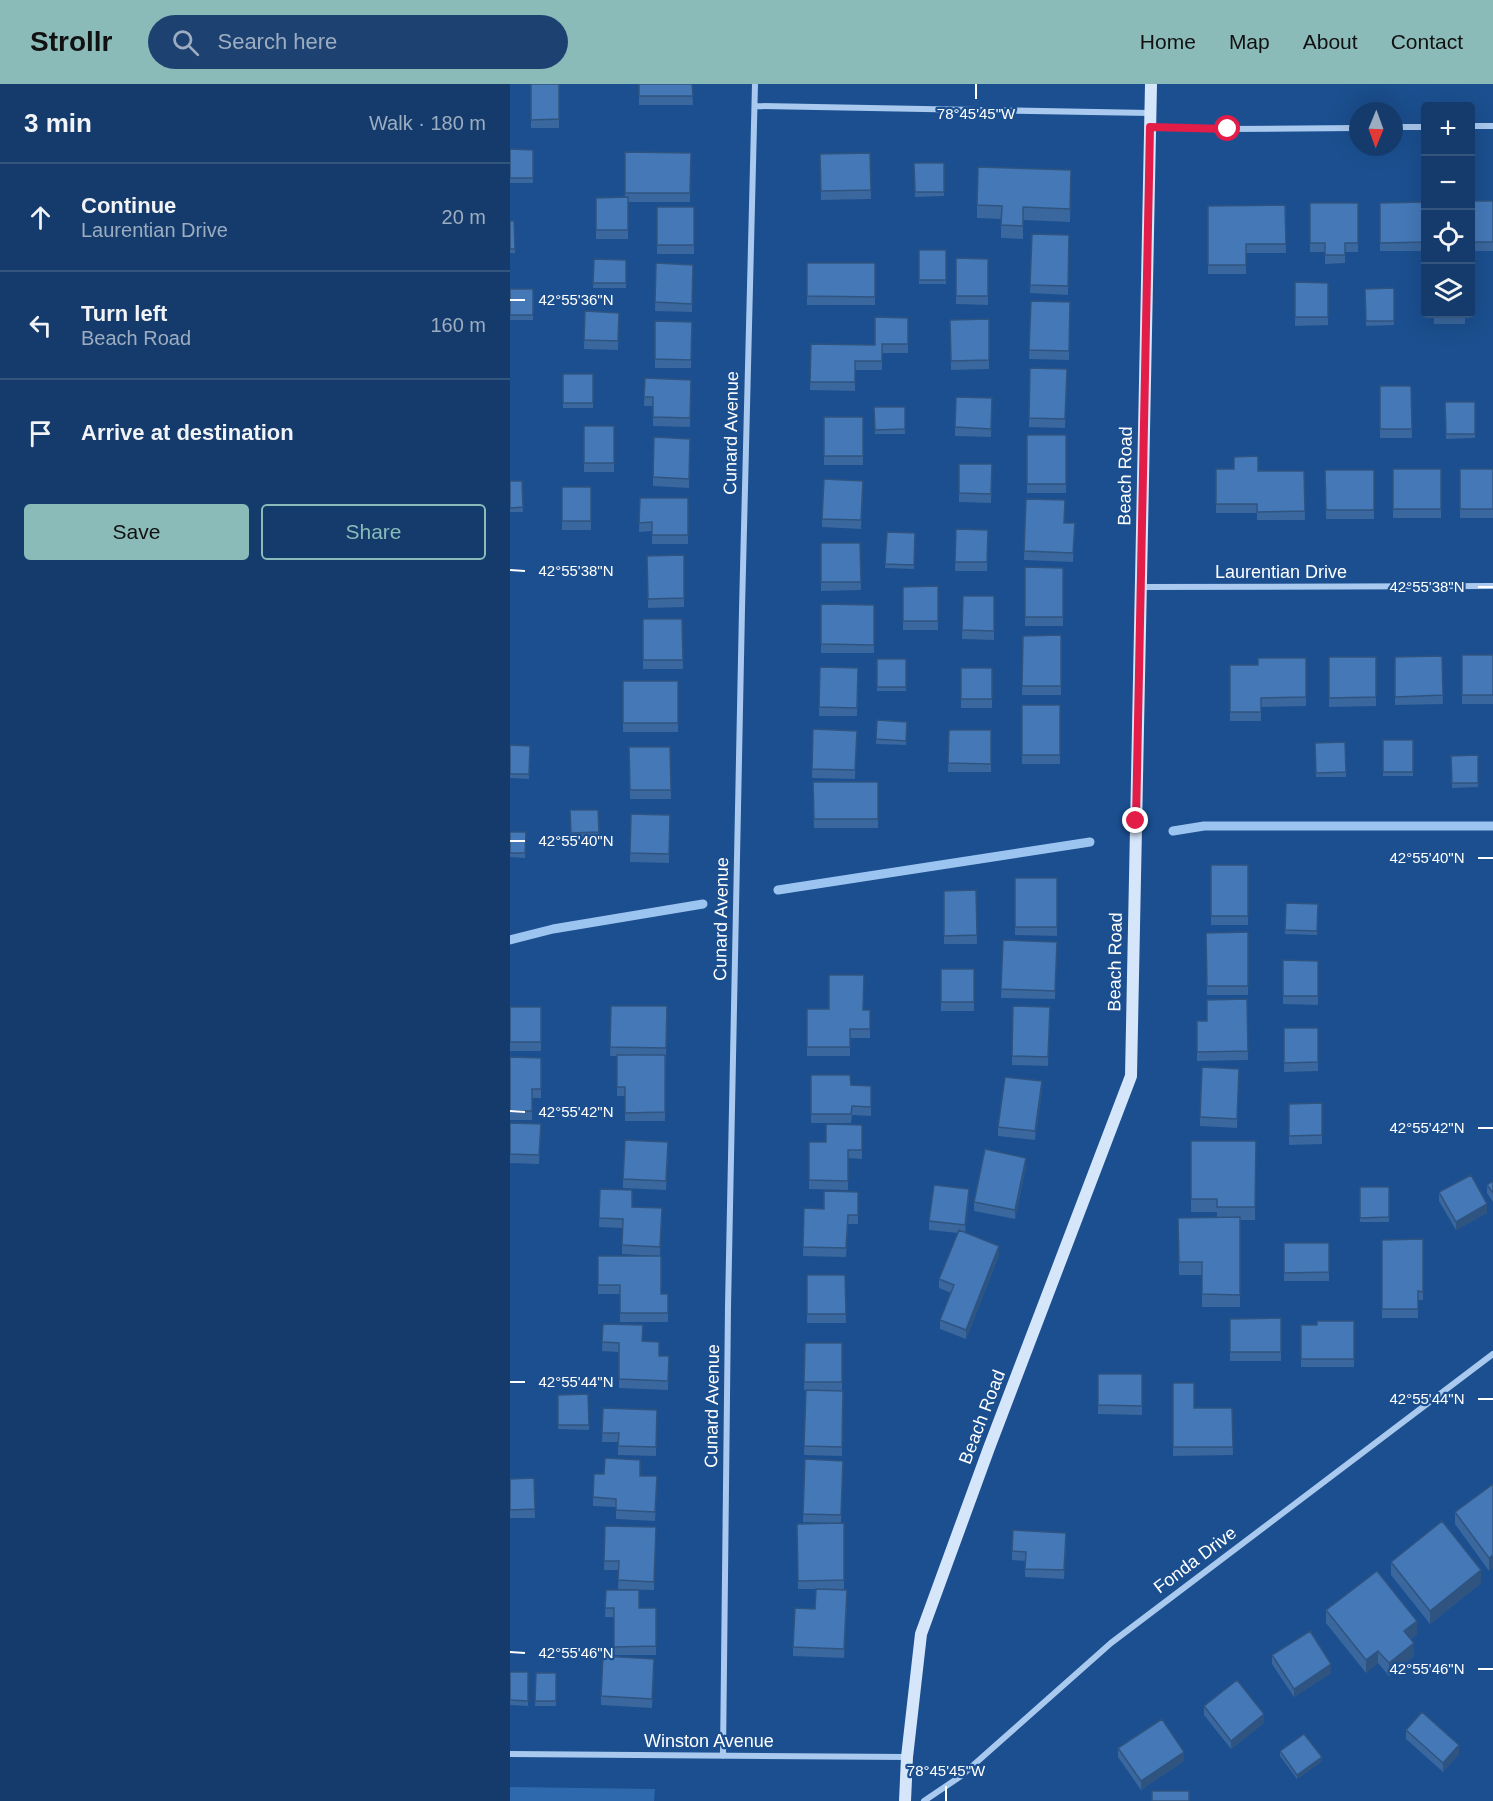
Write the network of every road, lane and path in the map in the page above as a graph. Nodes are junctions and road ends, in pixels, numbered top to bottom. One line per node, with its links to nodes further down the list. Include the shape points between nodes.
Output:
1 (755, 84): 3 (street, Cunard Avenue)
2 (1151, 84): 4 (street, Beach Road)
3 (755, 106): 4 (street); 15 (street, Cunard Avenue, via 728,1296)
4 (1151, 112): 7 (street, Beach Road)
5 (1475, 126): 6 (street)
6 (1493, 126)
7 (1150, 127): 10 (street); 12 (street, Beach Road)
8 (1403, 127): 9 (street)
9 (1421, 127)
10 (1349, 128)
11 (1493, 586): 12 (street, Laurentian Drive)
12 (1140, 587): 16 (street, Beach Road, via 1131,1076 921,1634)
13 (1493, 1354): 18 (street, Fonda Drive, via 1111,1643 961,1776)
14 (510, 1754): 15 (street, Winston Avenue)
15 (723, 1756): 16 (street, Winston Avenue)
16 (907, 1757): 17 (street, Beach Road)
17 (905, 1801)
18 (924, 1801)

